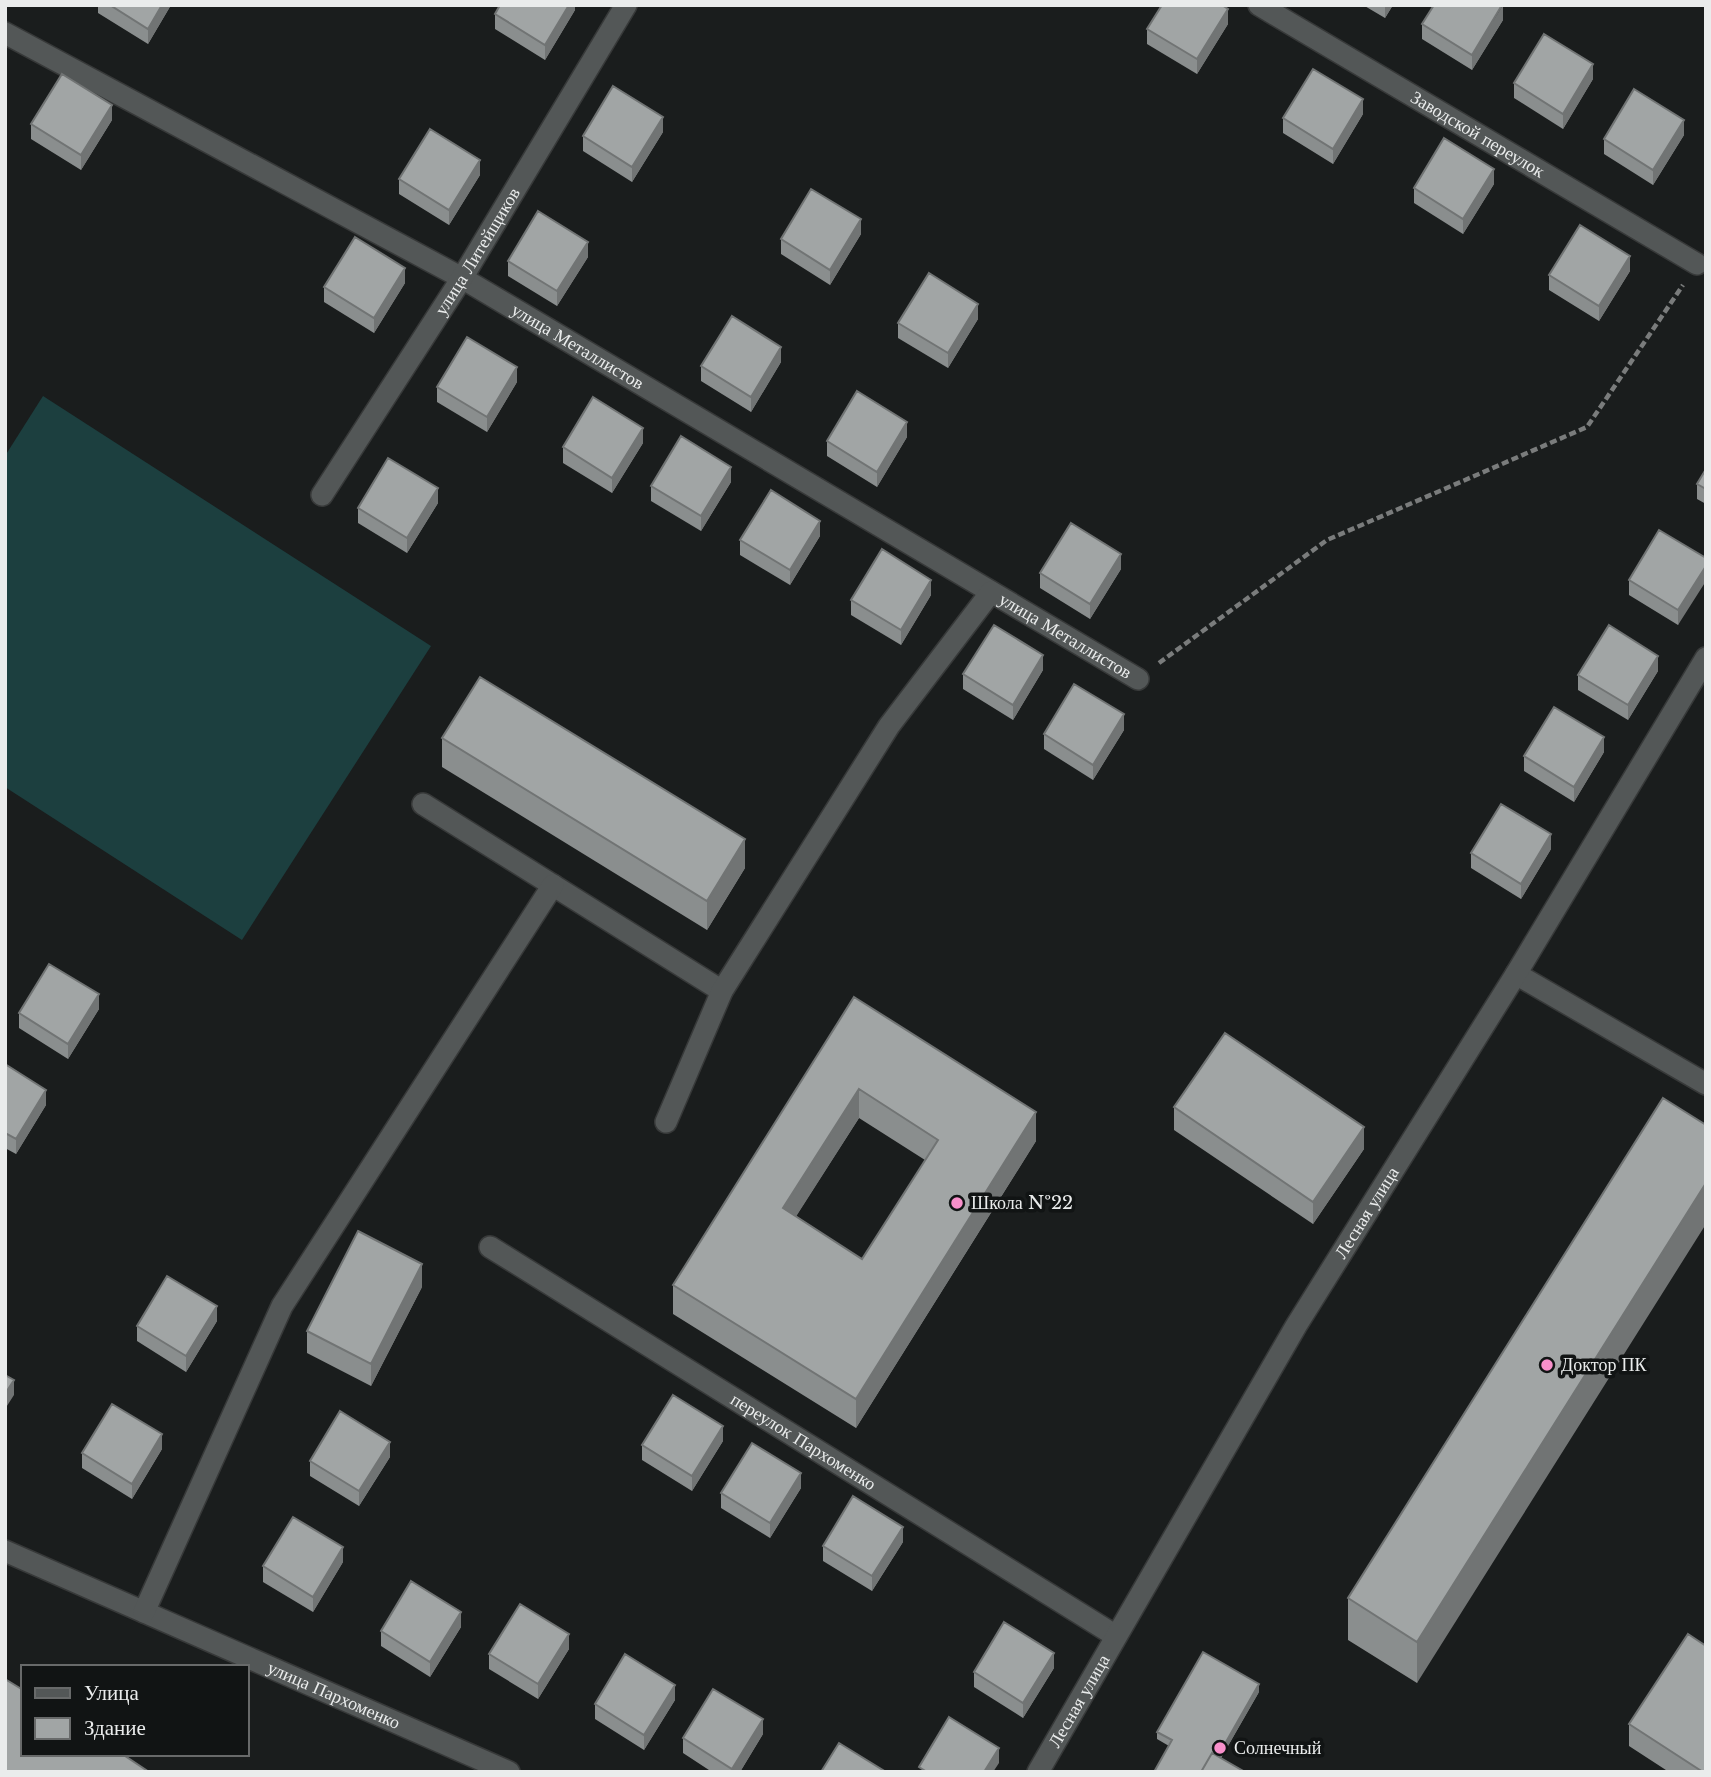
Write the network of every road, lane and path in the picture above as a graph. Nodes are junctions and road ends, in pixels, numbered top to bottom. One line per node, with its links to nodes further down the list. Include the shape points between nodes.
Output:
1 (626, 5): 5 (street, улица Литейщиков)
2 (1259, 5): 4 (street, Заводской переулок)
3 (5, 33): 5 (street, улица Металлистов)
4 (1697, 264): 9 (path, via 1587,427 1327,540)
5 (462, 278): 6 (street, улица Литейщиков); 7 (street, улица Металлистов)
6 (322, 495)
7 (991, 592): 9 (street, улица Металлистов); 13 (street, via 888,726)
8 (1706, 658): 12 (street, Лесная улица)
9 (1138, 679)
10 (423, 804): 11 (street)
11 (553, 886): 13 (street); 18 (street, via 282,1306)
12 (1516, 974): 14 (street); 19 (street, Лесная улица, via 1296,1326)
13 (722, 991): 15 (street)
14 (1706, 1084)
15 (666, 1122)
16 (490, 1247): 19 (street, переулок Пархоменко)
17 (5, 1551): 18 (street, улица Пархоменко)
18 (144, 1612): 20 (street, улица Пархоменко)
19 (1116, 1636): 21 (street, Лесная улица)
20 (509, 1772)
21 (1038, 1772)

